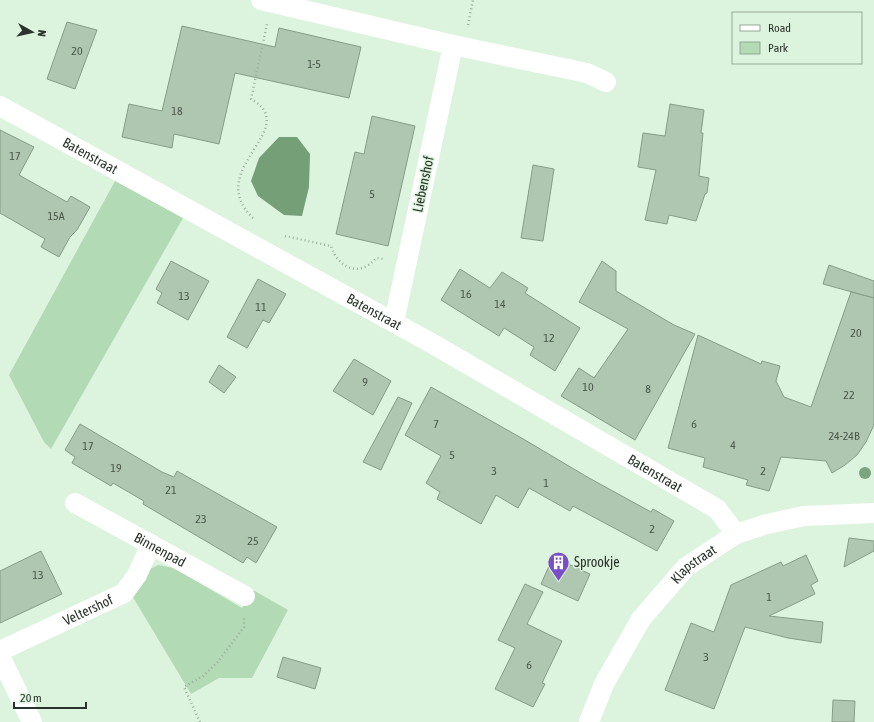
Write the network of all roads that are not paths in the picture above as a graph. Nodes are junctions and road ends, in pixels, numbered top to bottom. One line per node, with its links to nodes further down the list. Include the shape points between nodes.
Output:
1 (267, 1): 2 (street)
2 (452, 45): 3 (street, via 587,73); 5 (street, Liebenshof)
3 (606, 82)
4 (0, 106): 5 (street, Batenstraat)
5 (394, 322): 8 (street, Batenstraat, via 717,509)
6 (75, 504): 9 (street, Binnenpad)
7 (873, 510): 8 (street, Klapstraat, via 804,516)
8 (736, 534): 14 (street, Klapstraat, via 686,567 640,619 604,684)
9 (151, 544): 10 (street, Binnenpad); 11 (street, Veltershof, via 137,575 124,593)
10 (245, 596)
11 (0, 651)
12 (0, 656): 13 (street)
13 (32, 722)
14 (589, 722)

